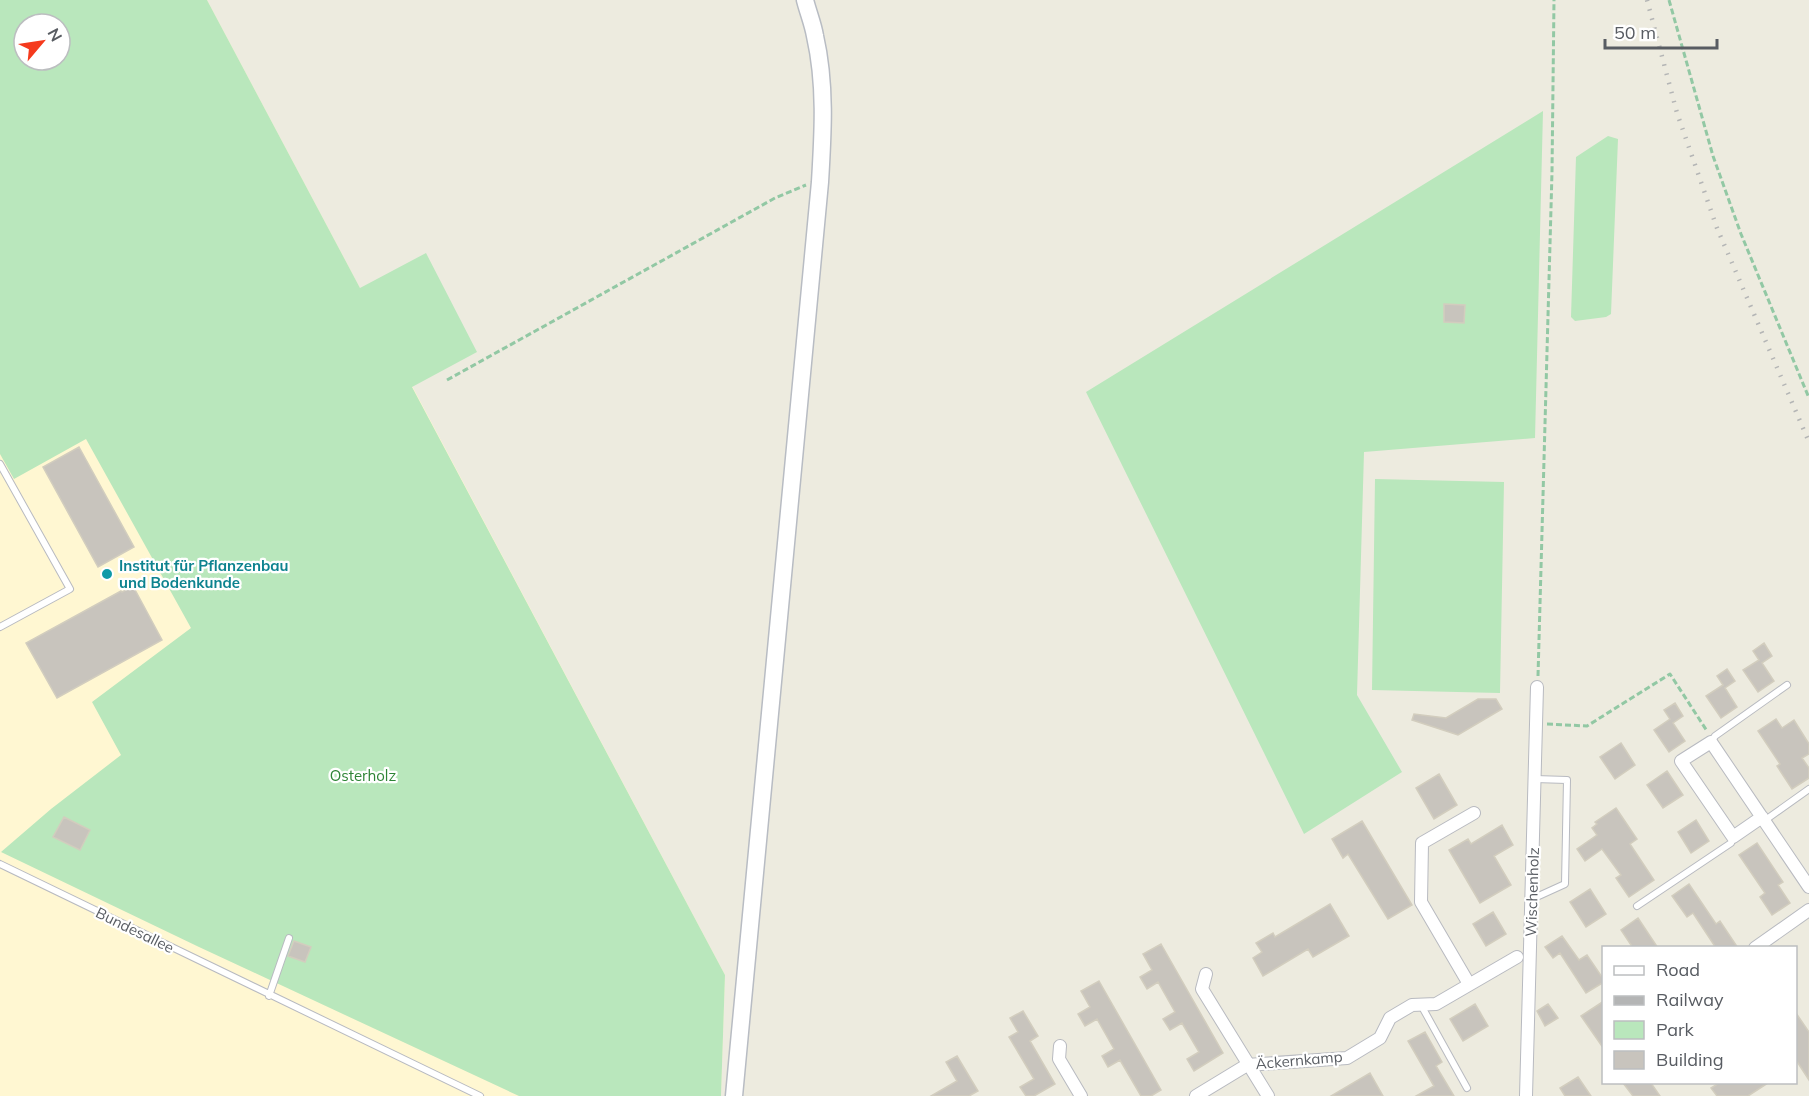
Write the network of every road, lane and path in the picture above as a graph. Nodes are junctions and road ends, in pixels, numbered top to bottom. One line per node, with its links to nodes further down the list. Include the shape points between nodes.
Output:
1 (805, 0): 4 (main road, via 822,83)
2 (1554, 0): 10 (path)
3 (1669, 0): 6 (path, via 1713,156)
4 (820, 182): 5 (path, via 775,198); 34 (main road)
5 (447, 380)
6 (1809, 398)
7 (0, 464): 8 (lane, via 70,589)
8 (0, 627)
9 (1787, 685): 12 (lane)
10 (1537, 687): 11 (street, Wischenholz)
11 (1536, 723): 12 (path, via 1587,726 1670,674); 13 (street, Wischenholz)
12 (1711, 742): 16 (street); 17 (street, via 1682,761)
13 (1535, 779): 20 (street, Wischenholz); 20 (lane, via 1567,780 1565,884)
14 (1809, 789): 16 (lane)
15 (1474, 813): 27 (street, via 1422,843 1422,902)
16 (1763, 819): 17 (street); 19 (street)
17 (1733, 837): 21 (lane, via 1731,843)
18 (0, 864): 28 (lane, Bundesallee)
19 (1809, 887)
20 (1531, 899): 38 (street, Wischenholz)
21 (1637, 906)
22 (1809, 910): 24 (street)
23 (289, 938): 28 (lane)
24 (1758, 946)
25 (1517, 957): 27 (street, Äckernkamp)
26 (1206, 974): 31 (street, Äckernkamp, via 1202,989)
27 (1469, 984): 29 (street, Äckernkamp, via 1436,1004)
28 (269, 996): 33 (lane, Bundesallee)
29 (1420, 1005): 31 (street, Äckernkamp, via 1412,1005 1390,1018 1380,1038 1347,1058); 32 (lane)
30 (1060, 1046): 35 (street, via 1059,1059)
31 (1247, 1065): 36 (street, Äckernkamp); 37 (street, Äckernkamp)
32 (1467, 1088)
33 (480, 1096)
34 (734, 1096)
35 (1081, 1096)
36 (1196, 1096)
37 (1268, 1096)
38 (1526, 1096)

